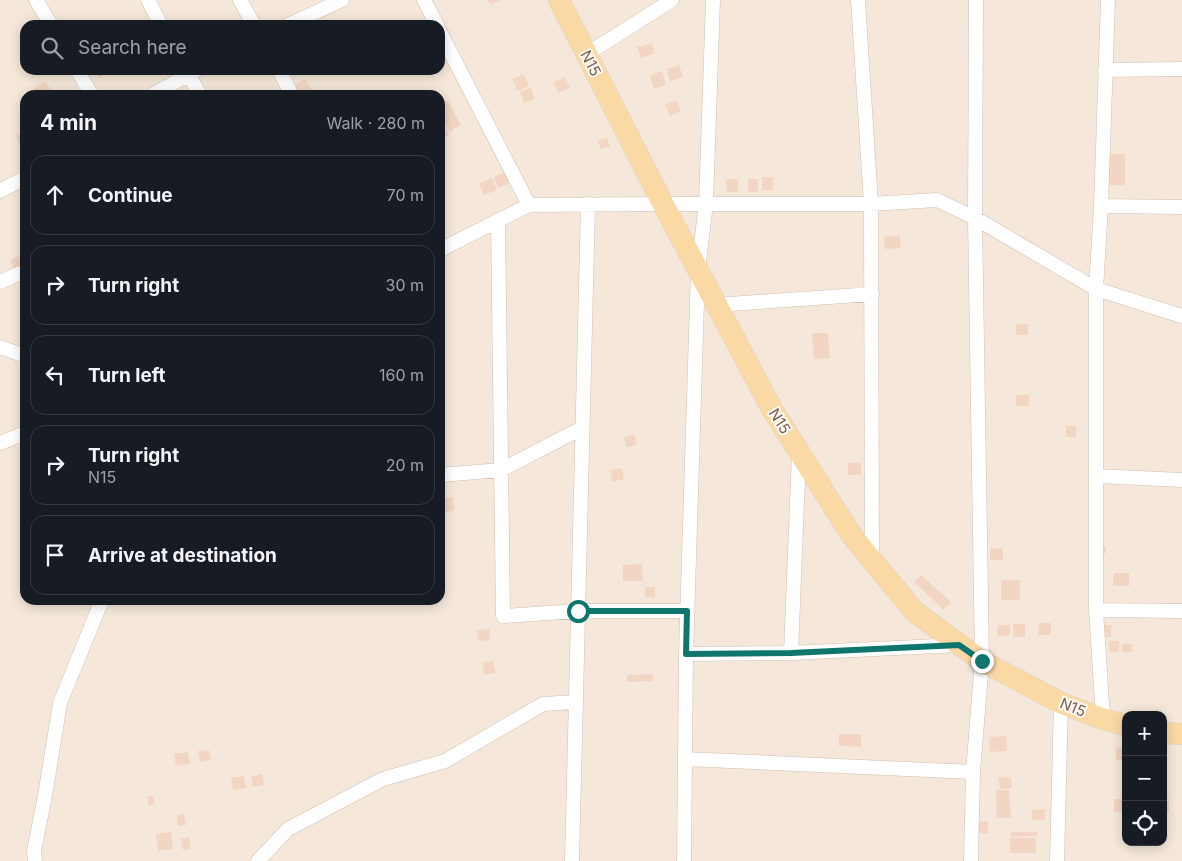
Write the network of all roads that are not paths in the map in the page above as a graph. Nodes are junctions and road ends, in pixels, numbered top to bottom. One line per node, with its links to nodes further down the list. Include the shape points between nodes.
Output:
1 (36, 0): 12 (street)
2 (148, 0): 13 (street)
3 (240, 0): 14 (street)
4 (424, 0): 16 (street)
5 (559, 0): 18 (main road, N15)
6 (713, 0): 33 (street)
7 (858, 0): 34 (street)
8 (976, 0): 38 (street)
9 (1108, 0): 20 (street)
10 (336, 1): 15 (street)
11 (669, 1): 18 (street)
12 (48, 20)
13 (158, 20)
14 (251, 20)
15 (298, 20)
16 (434, 20)
17 (445, 42): 35 (street)
18 (587, 54): 32 (main road, N15)
19 (1182, 69): 20 (street)
20 (1105, 70): 36 (street)
21 (80, 75): 25 (street)
22 (184, 75): 26 (street)
23 (192, 75): 27 (street)
24 (282, 75): 28 (street)
25 (89, 90)
26 (160, 90)
27 (198, 90)
28 (289, 90)
29 (20, 181): 30 (street)
30 (0, 191)
31 (588, 204): 32 (street); 35 (street); 50 (street)
32 (663, 204): 33 (street); 41 (main road, N15)
33 (706, 204): 34 (street); 41 (street)
34 (871, 204): 38 (street, via 937,200); 45 (street)
35 (529, 205): 39 (street)
36 (1101, 206): 37 (street); 44 (street)
37 (1182, 207)
38 (975, 218): 44 (street); 67 (street)
39 (498, 220): 40 (street); 54 (street)
40 (445, 247)
41 (698, 269): 46 (main road, N15); 62 (street)
42 (20, 273): 43 (street)
43 (0, 282)
44 (1096, 289): 47 (street); 56 (street)
45 (872, 294): 46 (street); 58 (street)
46 (716, 305): 53 (main road, N15)
47 (1182, 316)
48 (0, 347): 49 (street)
49 (20, 354)
50 (582, 428): 54 (street); 61 (street)
51 (20, 435): 52 (street)
52 (0, 443)
53 (799, 452): 58 (main road, N15, via 852,536); 65 (street)
54 (501, 470): 55 (street); 61 (street, via 503,616)
55 (445, 475)
56 (1097, 476): 57 (street); 60 (street)
57 (1182, 480)
58 (872, 560): 64 (main road, N15, via 915,612)
59 (100, 605): 76 (street, via 60,703)
60 (1096, 610): 63 (street); 70 (street)
61 (578, 611): 62 (street); 68 (street)
62 (687, 611): 66 (street)
63 (1182, 611)
64 (959, 645): 65 (street); 67 (main road, N15)
65 (791, 653): 66 (street)
66 (686, 654): 74 (street)
67 (982, 661): 69 (main road, N15); 75 (street)
68 (576, 702): 77 (street, via 543,704 445,761 383,779 288,829); 78 (street)
69 (1061, 703): 70 (main road, N15); 81 (street)
70 (1103, 719): 71 (main road, N15)
71 (1122, 723)
72 (1167, 733): 73 (main road)
73 (1182, 734)
74 (685, 759): 75 (street); 79 (street)
75 (973, 772): 80 (street)
76 (34, 861)
77 (258, 861)
78 (572, 861)
79 (684, 861)
80 (971, 861)
81 (1057, 861)

